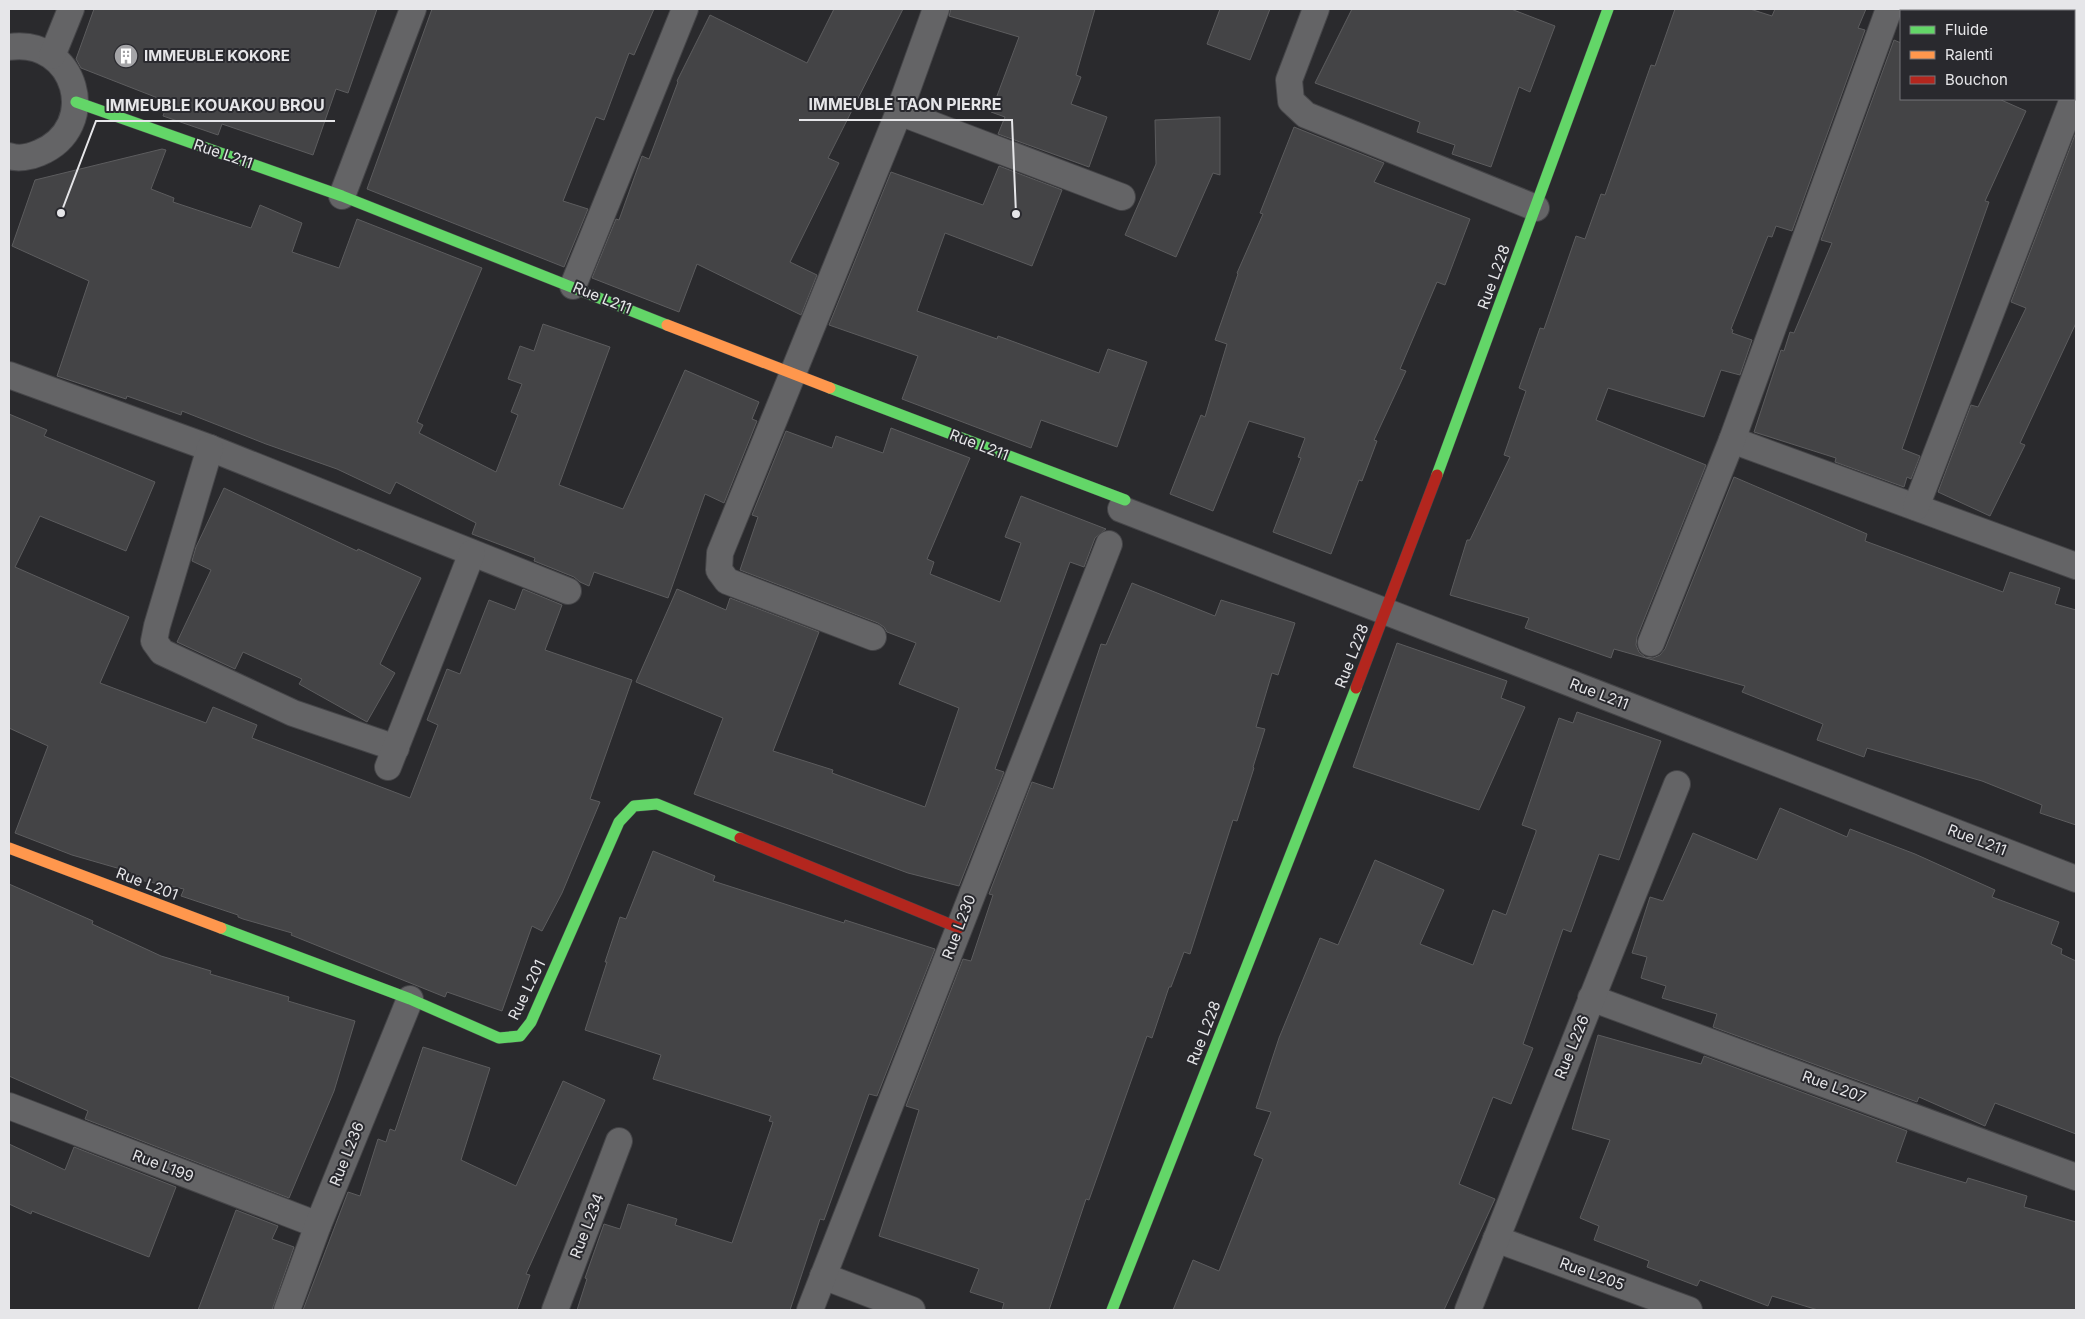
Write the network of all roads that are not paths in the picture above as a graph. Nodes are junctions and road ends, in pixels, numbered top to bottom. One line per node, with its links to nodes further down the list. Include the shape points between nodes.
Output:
1 (70, 9): 9 (street)
2 (413, 9): 14 (street)
3 (685, 9): 17 (street)
4 (936, 9): 12 (street)
5 (1316, 9): 16 (street, via 1289,80 1291,102 1306,115)
6 (1608, 9): 16 (street, Rue L228)
7 (1889, 9): 20 (street)
8 (9, 48): 9 (street, via 36,48)
9 (52, 56): 11 (street, via 65,69 73,85)
10 (2072, 100): 23 (street)
11 (76, 102): 13 (street, via 72,120 63,137 49,149); 14 (street, Rue L211)
12 (898, 112): 15 (street); 18 (street)
13 (10, 162)
14 (342, 196): 17 (street, Rue L211)
15 (1122, 197)
16 (1536, 208): 28 (street, Rue L228)
17 (573, 286): 18 (street, Rue L211)
18 (792, 374): 22 (street, Rue L211); 29 (street, via 720,553 719,570 727,581)
19 (9, 375): 21 (street)
20 (1732, 440): 23 (street); 30 (street)
21 (210, 448): 25 (street); 25 (street, via 154,641 162,652 392,758)
22 (1123, 505): 28 (street, Rue L211)
23 (1916, 507): 26 (street)
24 (1109, 544): 34 (street, Rue L230)
25 (472, 553): 27 (street)
26 (2076, 566)
27 (568, 591)
28 (1386, 611): 33 (street, Rue L211); 47 (street, Rue L228)
29 (873, 637)
30 (1651, 643)
31 (1677, 784): 35 (street, Rue L226)
32 (9, 848): 36 (street, Rue L201)
33 (2076, 879)
34 (959, 928): 36 (street, Rue L201, via 657,804 634,806 619,822 531,1022 520,1036 499,1038); 42 (street, Rue L230)
35 (1592, 998): 39 (street, Rue L207); 41 (street, Rue L226)
36 (410, 999): 40 (street, Rue L236)
37 (9, 1106): 40 (street, Rue L199)
38 (619, 1141): 44 (street, Rue L234)
39 (2076, 1177)
40 (318, 1226): 43 (street, Rue L236)
41 (1496, 1239): 48 (street, Rue L226); 49 (street, Rue L205)
42 (822, 1276): 45 (street, Rue L230); 46 (street)
43 (287, 1310)
44 (555, 1310)
45 (810, 1310)
46 (912, 1310)
47 (1112, 1310)
48 (1468, 1310)
49 (1688, 1310)

